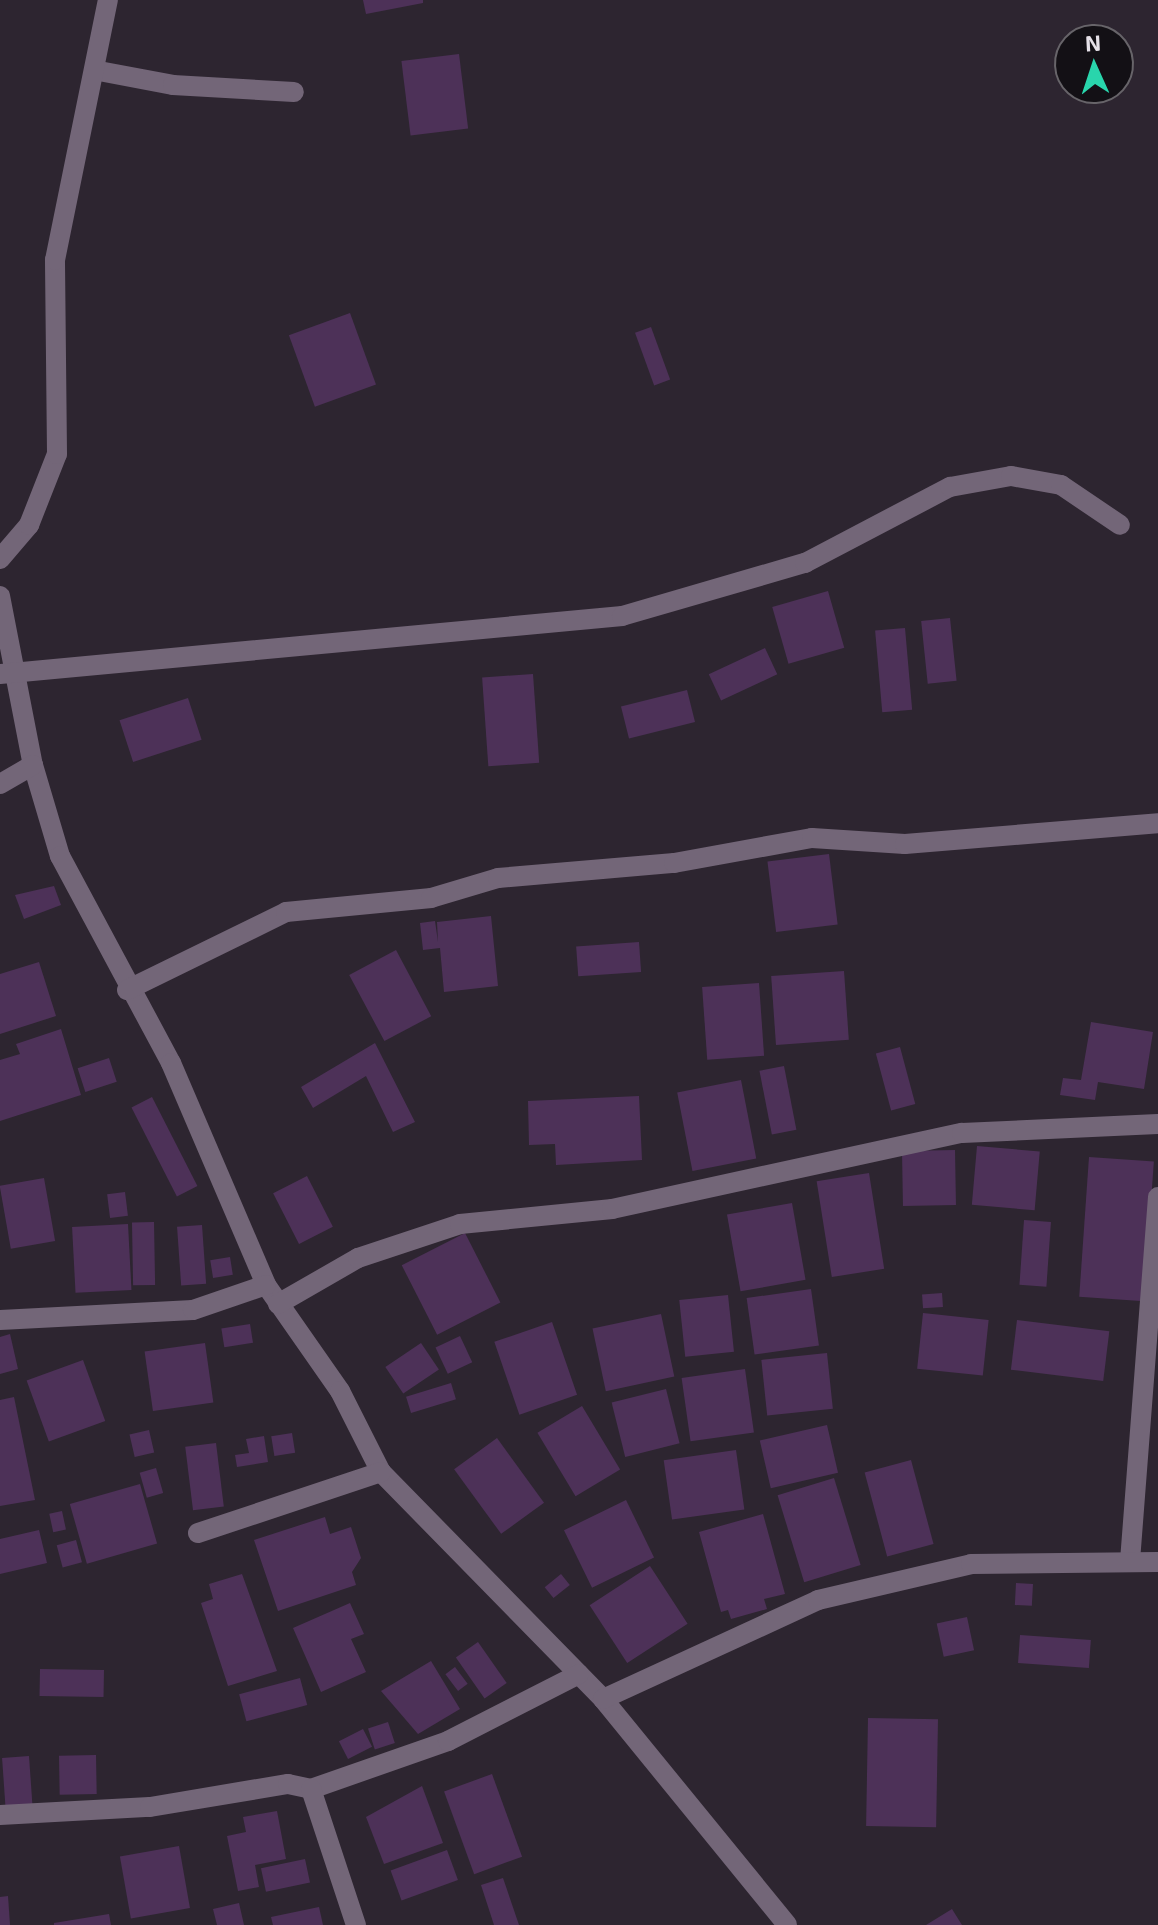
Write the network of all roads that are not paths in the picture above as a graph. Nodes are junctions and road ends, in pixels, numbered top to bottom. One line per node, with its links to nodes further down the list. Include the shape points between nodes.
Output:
1 (108, 0): 2 (street)
2 (99, 71): 3 (street, via 173,85); 5 (street, via 80,126 55,260 57,454 29,525)
3 (294, 92)
4 (1120, 525): 7 (street, via 1061,485 1011,476 950,487 805,563 622,616)
5 (0, 559)
6 (0, 596): 7 (street)
7 (10, 674): 8 (street)
8 (33, 765): 9 (street); 11 (street, via 60,856)
9 (0, 784)
10 (1158, 823): 11 (street, via 905,844 812,838 674,863 498,878 431,898 286,912)
11 (127, 990): 14 (street, via 171,1063)
12 (1158, 1124): 15 (street, via 962,1133 612,1209 460,1224 358,1258)
13 (1158, 1197): 19 (street)
14 (266, 1285): 15 (street); 16 (street, via 193,1310)
15 (278, 1304): 17 (street, via 340,1391)
16 (0, 1320)
17 (381, 1472): 18 (street); 21 (street)
18 (198, 1533)
19 (1130, 1561): 20 (street); 22 (street, via 971,1564 818,1600)
20 (1158, 1562)
21 (579, 1674): 22 (street); 23 (street, via 448,1741)
22 (603, 1699): 26 (street)
23 (311, 1789): 24 (street, via 288,1784 150,1807); 25 (street)
24 (0, 1815)
25 (356, 1925)
26 (787, 1925)

